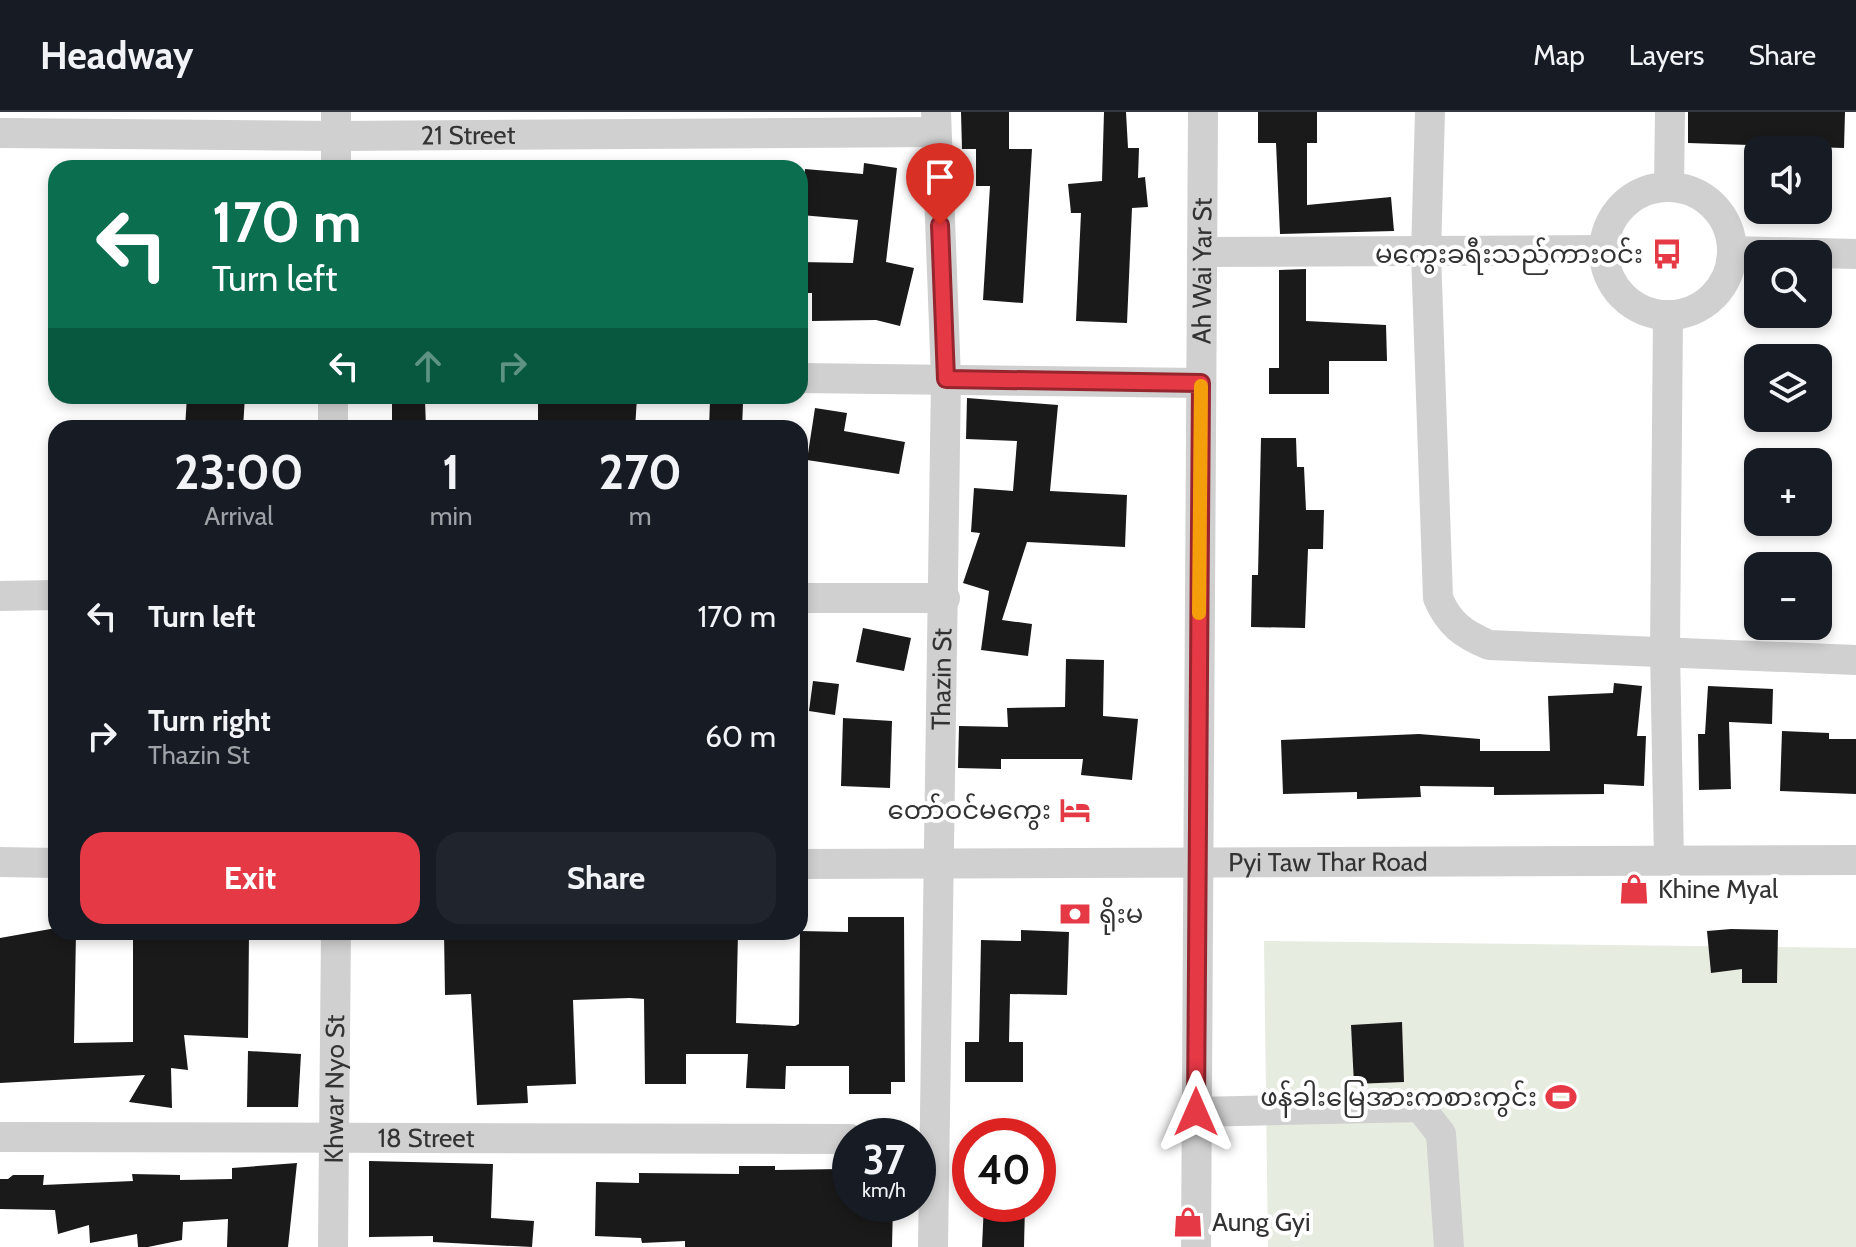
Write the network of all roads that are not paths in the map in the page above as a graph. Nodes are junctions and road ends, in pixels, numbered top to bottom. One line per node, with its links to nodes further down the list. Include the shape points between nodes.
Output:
1 (1203, 112): 11 (street, Ah Wai Yar St)
2 (1430, 112): 12 (street)
3 (1670, 112): 8 (street)
4 (936, 122): 5 (street, 21 Street); 16 (street, Thazin St)
5 (336, 124): 6 (street, 21 Street); 7 (street)
6 (0, 133)
7 (336, 160)
8 (1669, 187): 9 (street, via 1652,189 1623,205 1606,234); 10 (street, via 1686,189 1714,206 1724,219)
9 (1604, 250): 12 (street); 14 (street, via 1606,267 1622,296 1651,313)
10 (1733, 251): 13 (street); 14 (street, via 1724,283 1713,297 1692,310)
11 (1202, 252): 12 (street); 17 (street, Ah Wai Yar St)
12 (1426, 253): 22 (street, via 1438,598 1446,618 1489,645)
13 (1856, 254)
14 (1668, 315): 22 (street)
15 (808, 378): 16 (street)
16 (946, 379): 17 (street); 21 (street, Thazin St)
17 (1201, 383): 26 (street, Ah Wai Yar St)
18 (48, 595): 19 (street)
19 (0, 596)
20 (808, 598): 21 (street)
21 (945, 598): 30 (street, Thazin St)
22 (1665, 650): 23 (street); 24 (street)
23 (1856, 660)
24 (1669, 860): 25 (street, Pyi Taw Thar Road); 26 (street, Pyi Taw Thar Road)
25 (1856, 860)
26 (1198, 861): 30 (street, Pyi Taw Thar Road); 32 (street, Ah Wai Yar St)
27 (0, 862): 28 (street)
28 (48, 863)
29 (808, 864): 30 (street, Pyi Taw Thar Road)
30 (938, 864): 33 (street, Thazin St)
31 (336, 940): 34 (street, Khwar Nyo St)
32 (1196, 1112): 40 (street, Ah Wai Yar St); 41 (street, via 1420,1107 1441,1134)
33 (926, 1118)
34 (332, 1136): 35 (street, 18 Street); 36 (street, 18 Street); 38 (street, Khwar Nyo St)
35 (0, 1137)
36 (832, 1139)
37 (931, 1222): 39 (street, Thazin St)
38 (333, 1247)
39 (933, 1247)
40 (1196, 1247)
41 (1449, 1247)

